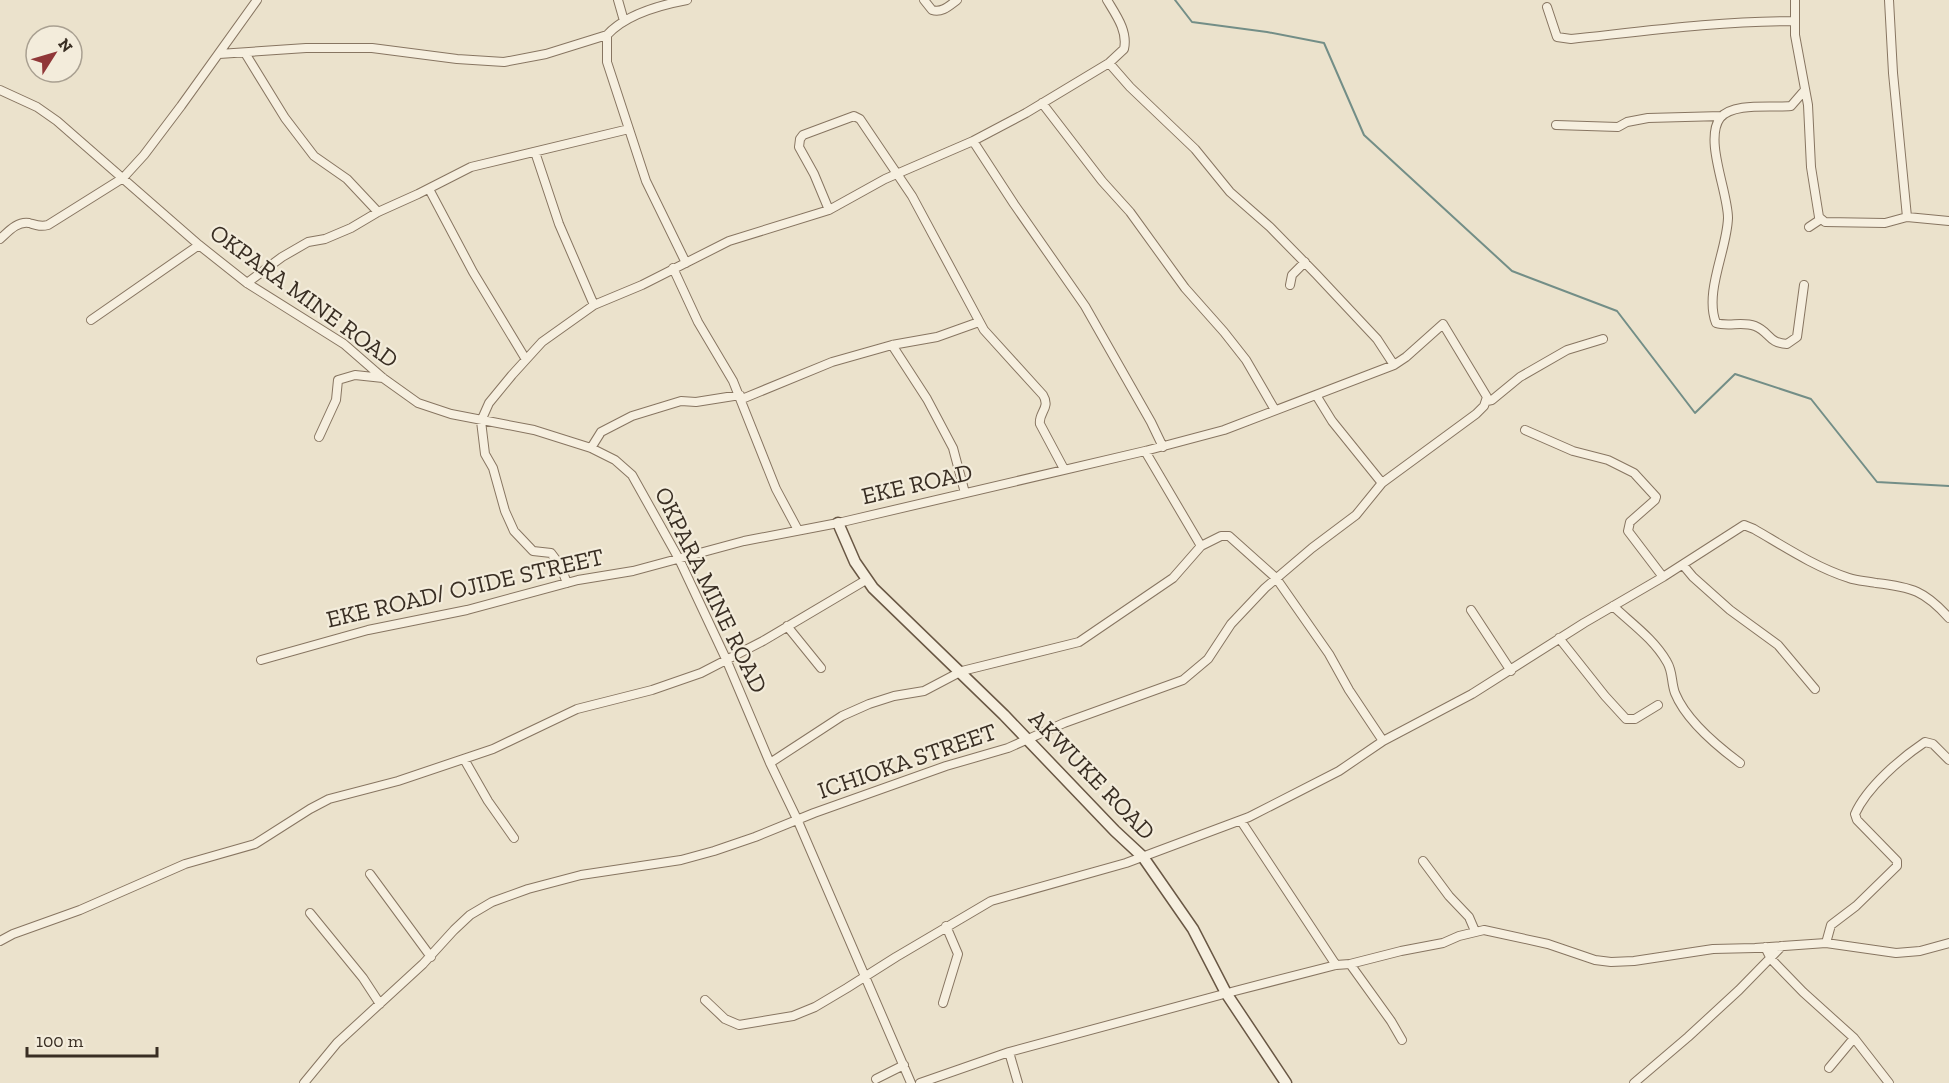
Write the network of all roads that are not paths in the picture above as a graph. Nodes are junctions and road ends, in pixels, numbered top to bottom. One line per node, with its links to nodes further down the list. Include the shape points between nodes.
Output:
1 (257, 0): 14 (street)
2 (618, 0): 10 (street)
3 (687, 0): 10 (street)
4 (924, 0): 5 (street, via 937,12)
5 (957, 0)
6 (1107, 0): 15 (street, via 1125,37 1124,49)
7 (1795, 0): 11 (street)
8 (1889, 0): 29 (street)
9 (1547, 7): 11 (street, via 1557,36 1571,39 1705,24)
10 (624, 21): 12 (street)
11 (1795, 21): 17 (street)
12 (607, 35): 13 (street, via 504,62 372,48); 21 (street, via 607,62)
13 (245, 53): 14 (street); 28 (street, via 314,156 347,179)
14 (219, 54): 25 (street)
15 (1109, 63): 18 (street); 36 (street, via 1195,149 1230,192)
16 (0, 90): 25 (street, OKPARA MINE ROAD, via 51,116)
17 (1804, 91): 19 (street, via 1791,106 1745,108); 30 (street, via 1811,167)
18 (1042, 104): 22 (street); 52 (street, via 1246,360)
19 (1722, 116): 20 (street, via 1648,118 1618,127); 40 (street, via 1715,135 1728,216 1713,294 1716,323 1758,327 1776,343 1787,344 1797,337)
20 (1556, 125)
21 (629, 129): 23 (street); 35 (street, via 646,181)
22 (973, 141): 24 (street); 56 (street, via 1085,306)
23 (536, 152): 26 (street, via 471,167); 41 (street, via 561,232)
24 (896, 174): 27 (street); 27 (street, via 854,116 803,135 799,147); 43 (street, via 924,217)
25 (123, 178): 33 (street, via 48,225 16,225); 34 (street, OKPARA MINE ROAD)
26 (429, 189): 28 (street); 46 (street)
27 (830, 210): 35 (street, via 741,236)
28 (378, 212): 38 (street, via 334,236 300,246)
29 (1907, 217): 30 (street, via 1885,224); 31 (street)
30 (1821, 219): 32 (street)
31 (1949, 221)
32 (1809, 227)
33 (0, 239)
34 (199, 245): 38 (street, OKPARA MINE ROAD); 42 (street)
35 (686, 262): 37 (street)
36 (1305, 262): 39 (street, via 1292,275); 47 (street, via 1377,339)
37 (673, 268): 41 (street); 50 (street)
38 (248, 283): 48 (street, OKPARA MINE ROAD, via 344,344)
39 (1290, 285)
40 (1804, 285)
41 (594, 305): 46 (street, via 556,330)
42 (91, 320)
43 (979, 322): 45 (street, via 938,338); 59 (street, via 1046,399 1040,424)
44 (1603, 339): 51 (street, ICHIOKA STREET, via 1568,351 1520,377)
45 (891, 345): 50 (street, via 832,362); 61 (street, via 953,448)
46 (525, 358): 53 (street, via 489,404)
47 (1394, 365): 49 (street, EKE ROAD); 51 (street, EKE ROAD, via 1445,325)
48 (383, 378): 53 (street, OKPARA MINE ROAD, via 424,406); 55 (street, via 355,375 337,381 336,400)
49 (1316, 395): 52 (street, EKE ROAD); 60 (street)
50 (741, 397): 57 (street, via 681,401 632,416 601,432); 63 (street, via 771,478)
51 (1487, 401): 60 (street, ICHIOKA STREET, via 1476,414)
52 (1275, 410): 56 (street, EKE ROAD)
53 (481, 421): 57 (street, OKPARA MINE ROAD, via 525,428); 70 (street, via 485,454 514,531 533,551 551,553)
54 (1525, 430): 67 (street, via 1573,451 1608,460 1645,483 1655,500 1630,522 1628,531)
55 (319, 437)
56 (1163, 447): 58 (street, EKE ROAD)
57 (591, 448): 65 (street, OKPARA MINE ROAD, via 615,460 632,475)
58 (1144, 451): 59 (street, EKE ROAD); 64 (street)
59 (1064, 469): 61 (street, EKE ROAD)
60 (1382, 483): 68 (street, ICHIOKA STREET, via 1356,515)
61 (965, 493): 62 (street, EKE ROAD)
62 (838, 523): 63 (street, EKE ROAD); 69 (main road, AKWUKE ROAD)
63 (798, 530): 65 (street, EKE ROAD)
64 (1201, 546): 68 (street, via 1229,536); 80 (street, via 1173,578 1079,642)
65 (679, 559): 70 (street, EKE ROAD/ OJIDE STREET); 76 (street, OKPARA MINE ROAD)
66 (1683, 564): 67 (street); 73 (street, via 1744,525 1850,579 1902,586 1922,593); 81 (street, via 1730,610 1778,645)
67 (1663, 577): 71 (street)
68 (1276, 578): 83 (street, ICHIOKA STREET, via 1246,607 1208,659 1191,675); 84 (street)
69 (866, 580): 74 (street); 80 (main road, AKWUKE ROAD)
70 (567, 583): 77 (street, EKE ROAD/ OJIDE STREET)
71 (1613, 606): 75 (street); 88 (street, via 1661,653 1672,672 1676,693 1695,722)
72 (1471, 610): 79 (street)
73 (1949, 618)
74 (787, 626): 76 (street); 78 (street)
75 (1559, 638): 79 (street); 82 (street, via 1626,718 1635,719)
76 (726, 659): 85 (street, via 701,673 652,690 564,714); 87 (street, OKPARA MINE ROAD)
77 (261, 660)
78 (821, 668)
79 (1511, 671): 84 (street)
80 (958, 672): 83 (main road, AKWUKE ROAD); 87 (street, via 924,692 882,699 851,712)
81 (1815, 689)
82 (1658, 705)
83 (1029, 740): 89 (street, ICHIOKA STREET); 92 (main road, AKWUKE ROAD)
84 (1383, 741): 90 (street, via 1339,771)
85 (464, 759): 91 (street); 98 (street, via 329,799 255,844 186,864 100,903)
86 (1949, 760): 99 (street, via 1933,744 1925,742 1892,769 1857,808 1857,820 1897,861 1897,866 1831,925)
87 (770, 763): 89 (street, OKPARA MINE ROAD)
88 (1740, 763)
89 (797, 819): 103 (street, ICHIOKA STREET, via 705,854 581,875 508,896 470,915); 107 (street, OKPARA MINE ROAD)
90 (1241, 820): 92 (street); 106 (street)
91 (514, 838)
92 (1143, 857): 96 (street, via 991,900); 108 (main road, AKWUKE ROAD, via 1198,937)
93 (1424, 861): 97 (street, via 1469,917)
94 (370, 874): 103 (street)
95 (310, 913): 111 (street)
96 (946, 926): 107 (street); 110 (street, via 958,954)
97 (1475, 931): 102 (street, via 1501,933 1611,962 1713,949); 105 (street, via 1443,943)
98 (0, 941)
99 (1826, 943): 100 (street, via 1896,953); 101 (street)
100 (1949, 943)
101 (1782, 946): 102 (street); 104 (street)
102 (1765, 947): 104 (street)
103 (430, 957): 111 (street, ICHIOKA STREET)
104 (1771, 959): 112 (street); 123 (street)
105 (1350, 964): 106 (street); 113 (street)
106 (1336, 965): 108 (street)
107 (866, 976): 109 (street, via 794,1016 739,1024 725,1019); 115 (street, OKPARA MINE ROAD)
108 (1226, 993): 114 (street); 122 (main road, AKWUKE ROAD)
109 (705, 1000)
110 (943, 1003)
111 (380, 1004): 118 (street, ICHIOKA STREET, via 337,1043)
112 (1854, 1038): 116 (street); 124 (street)
113 (1402, 1040)
114 (1009, 1052): 120 (street); 121 (street)
115 (904, 1065): 117 (street); 119 (street, OKPARA MINE ROAD)
116 (1829, 1068)
117 (876, 1079)
118 (304, 1083)
119 (911, 1083)
120 (920, 1083)
121 (1018, 1083)
122 (1286, 1083)
123 (1634, 1083)
124 (1889, 1083)

